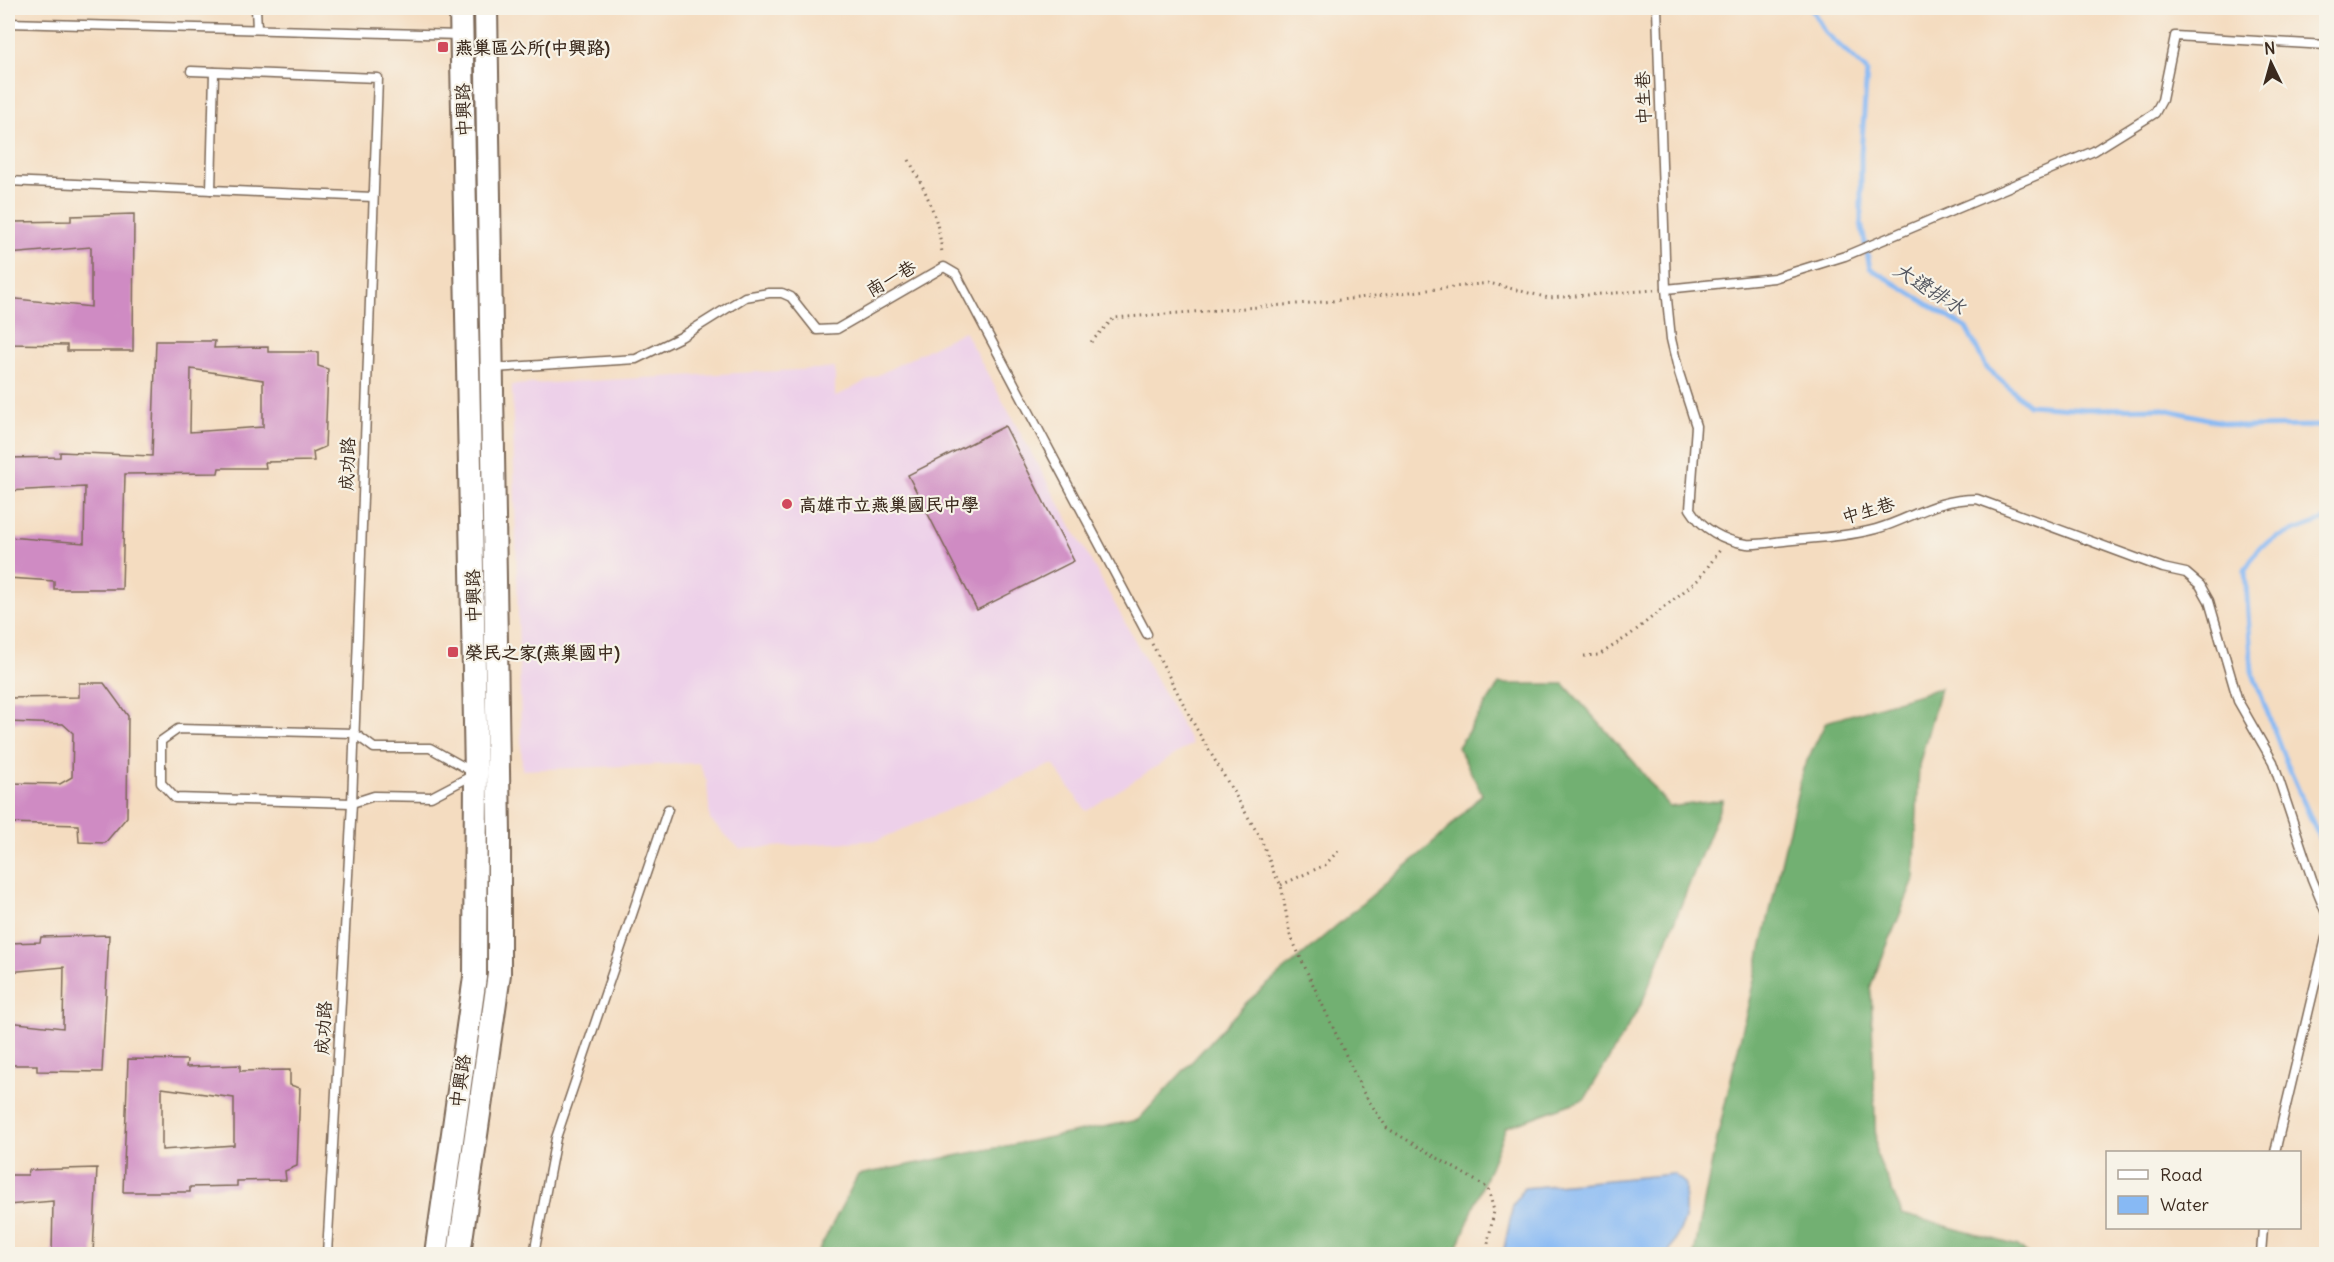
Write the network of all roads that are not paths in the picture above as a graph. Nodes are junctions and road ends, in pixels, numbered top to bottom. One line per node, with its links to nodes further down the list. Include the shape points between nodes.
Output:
1 (256, 8): 6 (lane)
2 (461, 8): 7 (main road, 中興路)
3 (486, 8): 15 (main road, 中興路)
4 (1657, 8): 14 (lane, 中生巷)
5 (8, 23): 6 (lane)
6 (257, 29): 7 (lane)
7 (461, 34): 15 (main road, 中興路)
8 (2326, 45): 14 (lane, via 2175,36 2162,100 2155,113 2084,156 1845,256 1774,278)
9 (191, 71): 10 (lane, 成功路)
10 (214, 72): 12 (lane); 13 (lane, 成功路, via 378,78)
11 (8, 181): 12 (lane)
12 (211, 190): 13 (lane)
13 (373, 197): 17 (lane, 成功路)
14 (1666, 289): 21 (lane, 中生巷, via 1671,339 1696,426 1690,509 1710,531 1748,544 1832,537 1876,529 1935,504 1977,499 2186,573 2200,585 2209,601 2238,701 2273,762)
15 (480, 369): 16 (lane, 南一巷, via 636,359 681,337 745,297 769,293 791,297 817,330 837,329 944,267 956,274); 18 (main road, 中興路)
16 (1147, 634)
17 (354, 733): 18 (lane, via 374,748 430,748); 19 (lane, 成功路); 19 (lane, via 178,729 161,741 161,783 175,798)
18 (487, 774): 19 (lane, via 431,797 374,796); 26 (main road, 中興路, via 475,977); 27 (main road, 中興路, via 499,974)
19 (352, 803): 25 (lane, 成功路)
20 (668, 808): 28 (lane, via 556,1138)
21 (2326, 913)
22 (2326, 938): 23 (lane)
23 (2275, 1151)
24 (2263, 1229): 29 (lane)
25 (327, 1254)
26 (436, 1254)
27 (459, 1254)
28 (534, 1254)
29 (2261, 1254)

